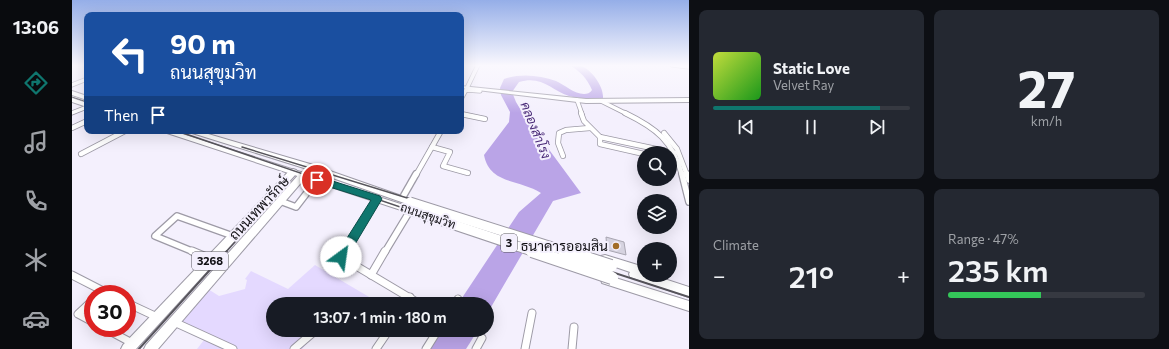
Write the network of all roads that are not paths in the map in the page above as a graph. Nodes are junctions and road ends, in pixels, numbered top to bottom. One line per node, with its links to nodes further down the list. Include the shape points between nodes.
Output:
1 (464, 88): 2 (street); 6 (main road)
2 (480, 91)
3 (72, 93): 4 (main road)
4 (84, 97)
5 (72, 100): 9 (main road)
6 (577, 100): 8 (main road); 16 (street, via 584,121)
7 (689, 100): 8 (main road)
8 (604, 102): 22 (street, via 638,118)
9 (84, 105)
10 (84, 107): 11 (street)
11 (72, 113)
12 (464, 115): 13 (street)
13 (485, 119)
14 (84, 122): 15 (street)
15 (72, 128)
16 (590, 128): 21 (street); 28 (street, via 559,133 558,143)
17 (119, 134): 27 (street)
18 (176, 134): 32 (main road)
19 (199, 134): 32 (main road)
20 (439, 134): 25 (street)
21 (600, 137): 23 (street); 26 (street, via 600,144)
22 (667, 137): 24 (street); 31 (street, via 681,155)
23 (642, 146)
24 (672, 146)
25 (432, 147): 33 (street, via 450,152 443,166); 40 (street)
26 (637, 152)
27 (81, 154)
28 (563, 156)
29 (677, 157): 31 (street)
30 (677, 161): 31 (street)
31 (680, 162): 34 (street); 39 (street)
32 (301, 171): 35 (main road); 38 (main road, ถนนเทพารักษ์ / 3268); 41 (main road, ถนนเทพารักษ์ / 3268)
33 (468, 173)
34 (689, 180)
35 (344, 184): 37 (main road); 40 (main road, via 387,190)
36 (306, 194): 38 (street, via 296,207)
37 (377, 199): 40 (main road, via 380,204); 46 (street, via 341,256)
38 (280, 201): 58 (main road, ถนนเทพารักษ์ / 3268)
39 (689, 202)
40 (407, 205): 40 (main road, via 462,216 473,221 468,230 462,232); 44 (main road, ถนนสุขุมวิท / 3, bridge); 46 (street)
41 (233, 236): 42 (main road, ถนนเทพารักษ์ / 3268); 42 (street, via 177,216 155,236)
42 (211, 259): 57 (main road, ถนนเทพารักษ์ / 3268)
43 (637, 270): 52 (main road, via 550,242 545,242 537,248 537,254 542,258)
44 (611, 272): 50 (main road, ถนนสุขุมวิท / 3); 52 (main road, ถนนสุขุมวิท / 3)
45 (72, 275): 48 (street)
46 (371, 275): 51 (street)
47 (676, 282): 49 (main road)
48 (88, 285)
49 (689, 286)
50 (689, 292)
51 (402, 297)
52 (689, 305)
53 (136, 307): 57 (street)
54 (84, 308): 56 (street, via 78,314)
55 (532, 313): 72 (street)
56 (84, 317)
57 (157, 317): 65 (main road, ถนนเทพารักษ์ / 3268)
58 (174, 322): 66 (main road, ถนนเทพารักษ์ / 3268); 67 (street)
59 (574, 327): 73 (street)
60 (117, 337): 65 (street)
61 (308, 337): 68 (street)
62 (384, 337): 69 (street)
63 (434, 337): 70 (street)
64 (482, 338): 71 (street)
65 (130, 346)
66 (150, 349)
67 (232, 349)
68 (294, 349)
69 (376, 349)
70 (426, 349)
71 (476, 349)
72 (525, 349)
73 (572, 349)

